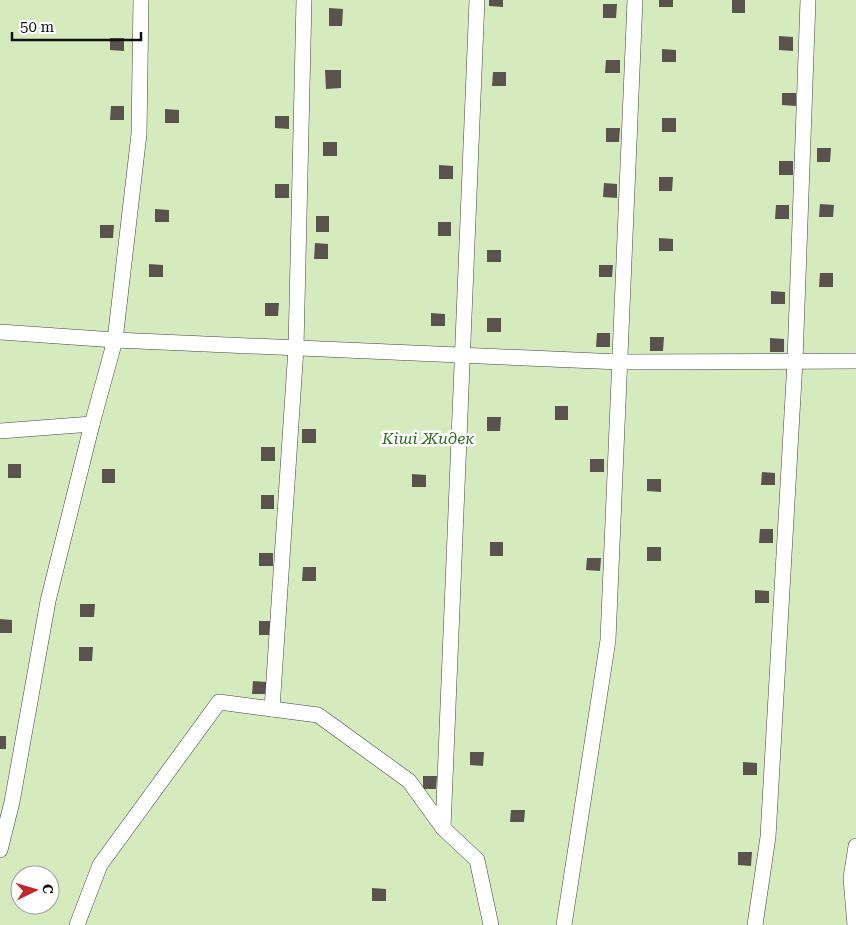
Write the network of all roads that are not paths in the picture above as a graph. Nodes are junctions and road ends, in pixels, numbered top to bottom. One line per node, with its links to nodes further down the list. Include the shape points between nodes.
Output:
1 (141, 0): 7 (street, via 139,134)
2 (304, 0): 8 (street)
3 (477, 0): 9 (street)
4 (635, 0): 12 (street)
5 (808, 0): 10 (street)
6 (0, 332): 7 (street)
7 (115, 340): 8 (street); 13 (street)
8 (296, 348): 9 (street); 15 (street)
9 (463, 355): 12 (street); 16 (street)
10 (795, 361): 11 (street); 12 (street); 22 (street, via 768,837)
11 (856, 361)
12 (620, 362): 21 (street, via 608,640)
13 (92, 424): 14 (street); 18 (street, via 48,601 12,802)
14 (0, 431)
15 (272, 709): 16 (street, via 318,715 409,781); 19 (street, via 219,702 100,864)
16 (443, 828): 20 (street, via 477,860)
17 (856, 846): 23 (street, via 851,878)
18 (0, 850)
19 (77, 925)
20 (491, 925)
21 (564, 925)
22 (755, 925)
23 (855, 925)

